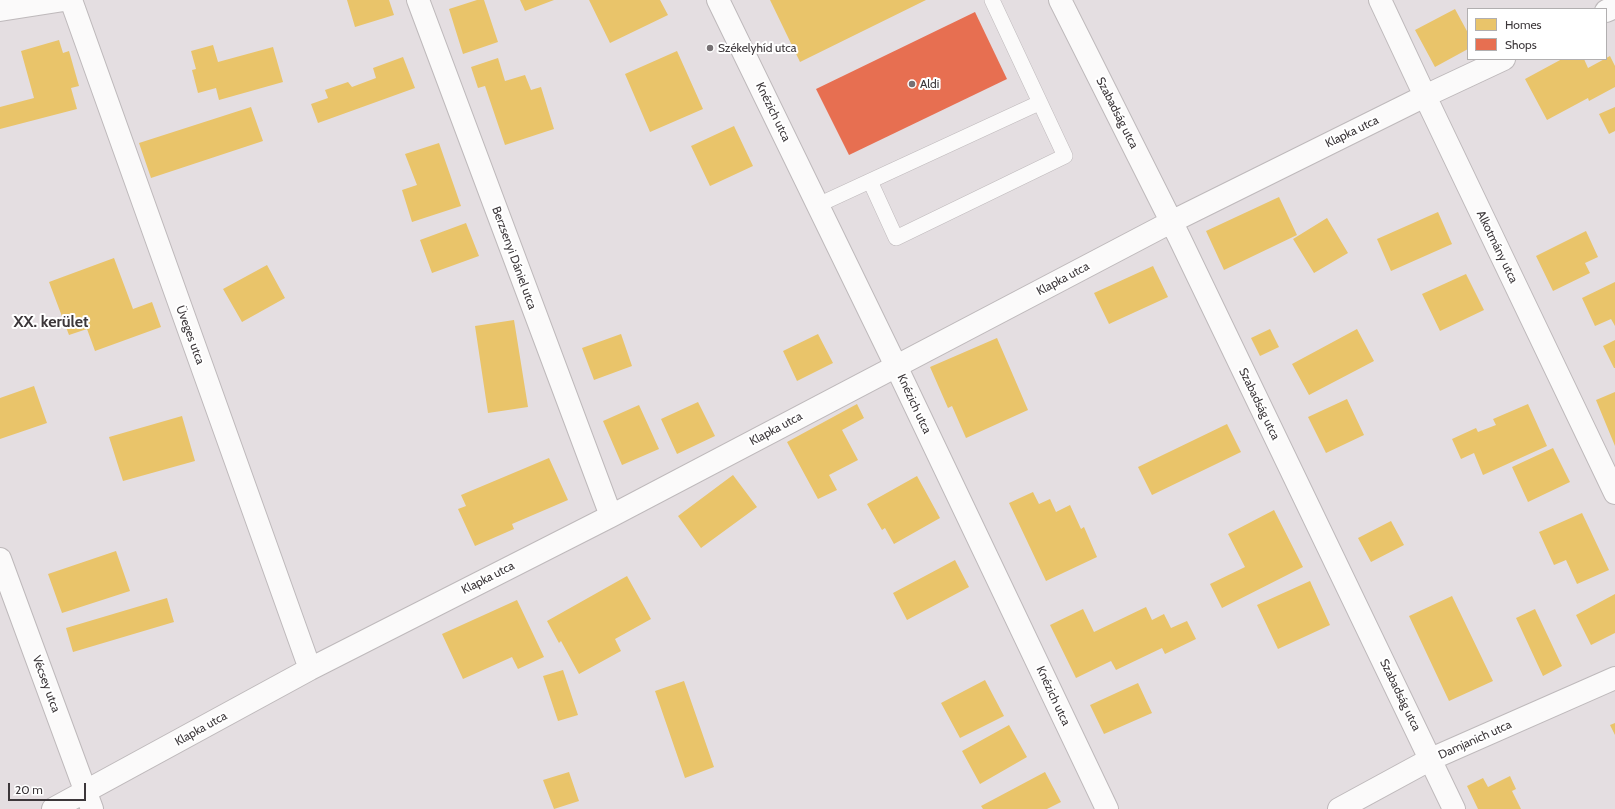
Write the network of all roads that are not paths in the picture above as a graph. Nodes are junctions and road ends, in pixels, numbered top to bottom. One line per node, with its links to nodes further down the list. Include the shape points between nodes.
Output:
1 (64, 0): 8 (street)
2 (71, 0): 19 (street, Üveges utca)
3 (418, 0): 17 (street, Berzsenyi Dániel utca)
4 (718, 0): 13 (street, Knézich utca)
5 (992, 0): 11 (lane)
6 (1060, 0): 14 (street, Szabadság utca)
7 (1380, 0): 10 (street, Alkotmány utca)
8 (0, 10)
9 (1502, 60): 10 (street, Klapka utca)
10 (1424, 96): 14 (street, Klapka utca); 16 (street, Alkotmány utca)
11 (1039, 103): 12 (lane); 12 (lane, via 1065,156 896,238)
12 (870, 180): 13 (lane)
13 (818, 205): 15 (street, Knézich utca)
14 (1171, 222): 15 (street, Klapka utca); 21 (street, Szabadság utca)
15 (896, 366): 17 (street, Klapka utca); 24 (street, Knézich utca)
16 (1615, 493)
17 (610, 516): 19 (street, Klapka utca)
18 (0, 559): 22 (street, Vécsey utca)
19 (310, 669): 22 (street, Klapka utca)
20 (1615, 678): 21 (street, Damjanich utca)
21 (1431, 759): 25 (street, Damjanich utca); 26 (street, Szabadság utca)
22 (89, 800): 23 (street, Klapka utca)
23 (53, 809)
24 (1107, 809)
25 (1339, 809)
26 (1454, 809)

